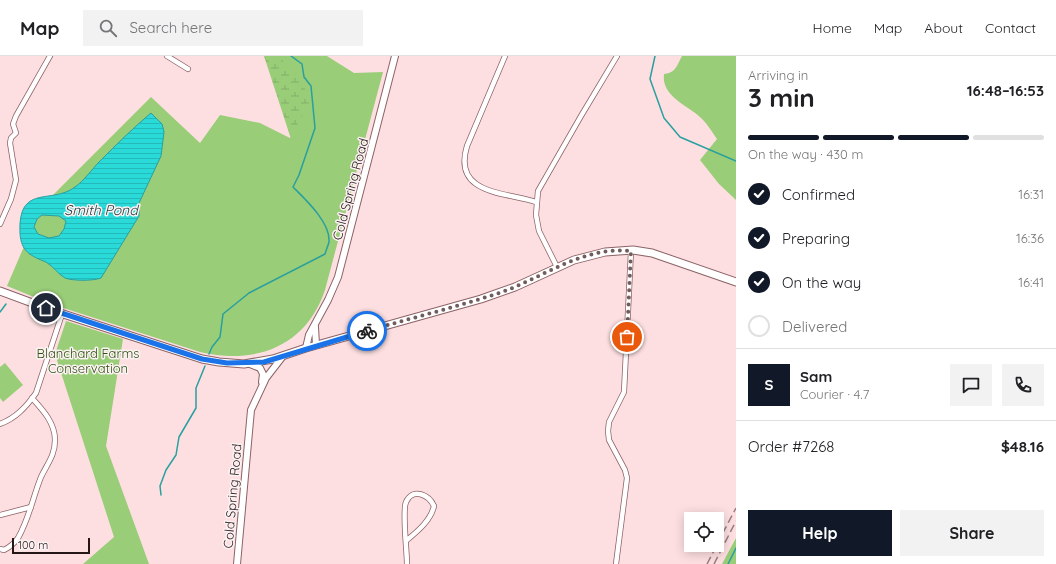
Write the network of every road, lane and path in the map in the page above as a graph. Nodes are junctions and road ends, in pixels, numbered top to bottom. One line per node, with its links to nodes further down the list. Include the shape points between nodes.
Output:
1 (50, 56): 8 (street, via 13,124 16,133 10,143 16,173 15,188)
2 (167, 56): 6 (street)
3 (396, 56): 14 (street, Cold Spring Road, via 338,277)
4 (505, 56): 7 (street, via 464,154 466,168 470,178 482,188)
5 (618, 56): 7 (street, via 541,185)
6 (188, 69)
7 (536, 202): 10 (street, via 539,231)
8 (0, 224)
9 (631, 251): 10 (main road, via 595,254); 11 (main road, via 662,256); 28 (street, via 624,392 609,422 608,431 627,478)
10 (557, 267): 15 (main road, via 515,287 481,299)
11 (736, 282)
12 (0, 291): 13 (main road)
13 (62, 314): 18 (main road, via 202,359); 20 (street, via 36,393)
14 (316, 324): 15 (street, Cold Spring Road); 16 (street, Cold Spring Road, via 309,335)
15 (316, 345): 16 (main road)
16 (306, 348): 17 (main road)
17 (283, 356): 18 (main road); 19 (street, Cold Spring Road)
18 (250, 364): 19 (street, via 258,366 262,371)
19 (262, 385): 26 (street, Cold Spring Road, via 251,410)
20 (32, 398): 21 (street, via 16,416); 22 (street, via 46,414 55,439 54,454 42,476)
21 (0, 424)
22 (31, 507): 23 (street); 25 (street, via 15,542 4,550)
23 (0, 515)
24 (407, 540): 24 (street, via 433,512 434,506 427,496 412,495 406,502 404,511); 27 (street)
25 (0, 549)
26 (237, 564)
27 (407, 564)
28 (616, 564)

